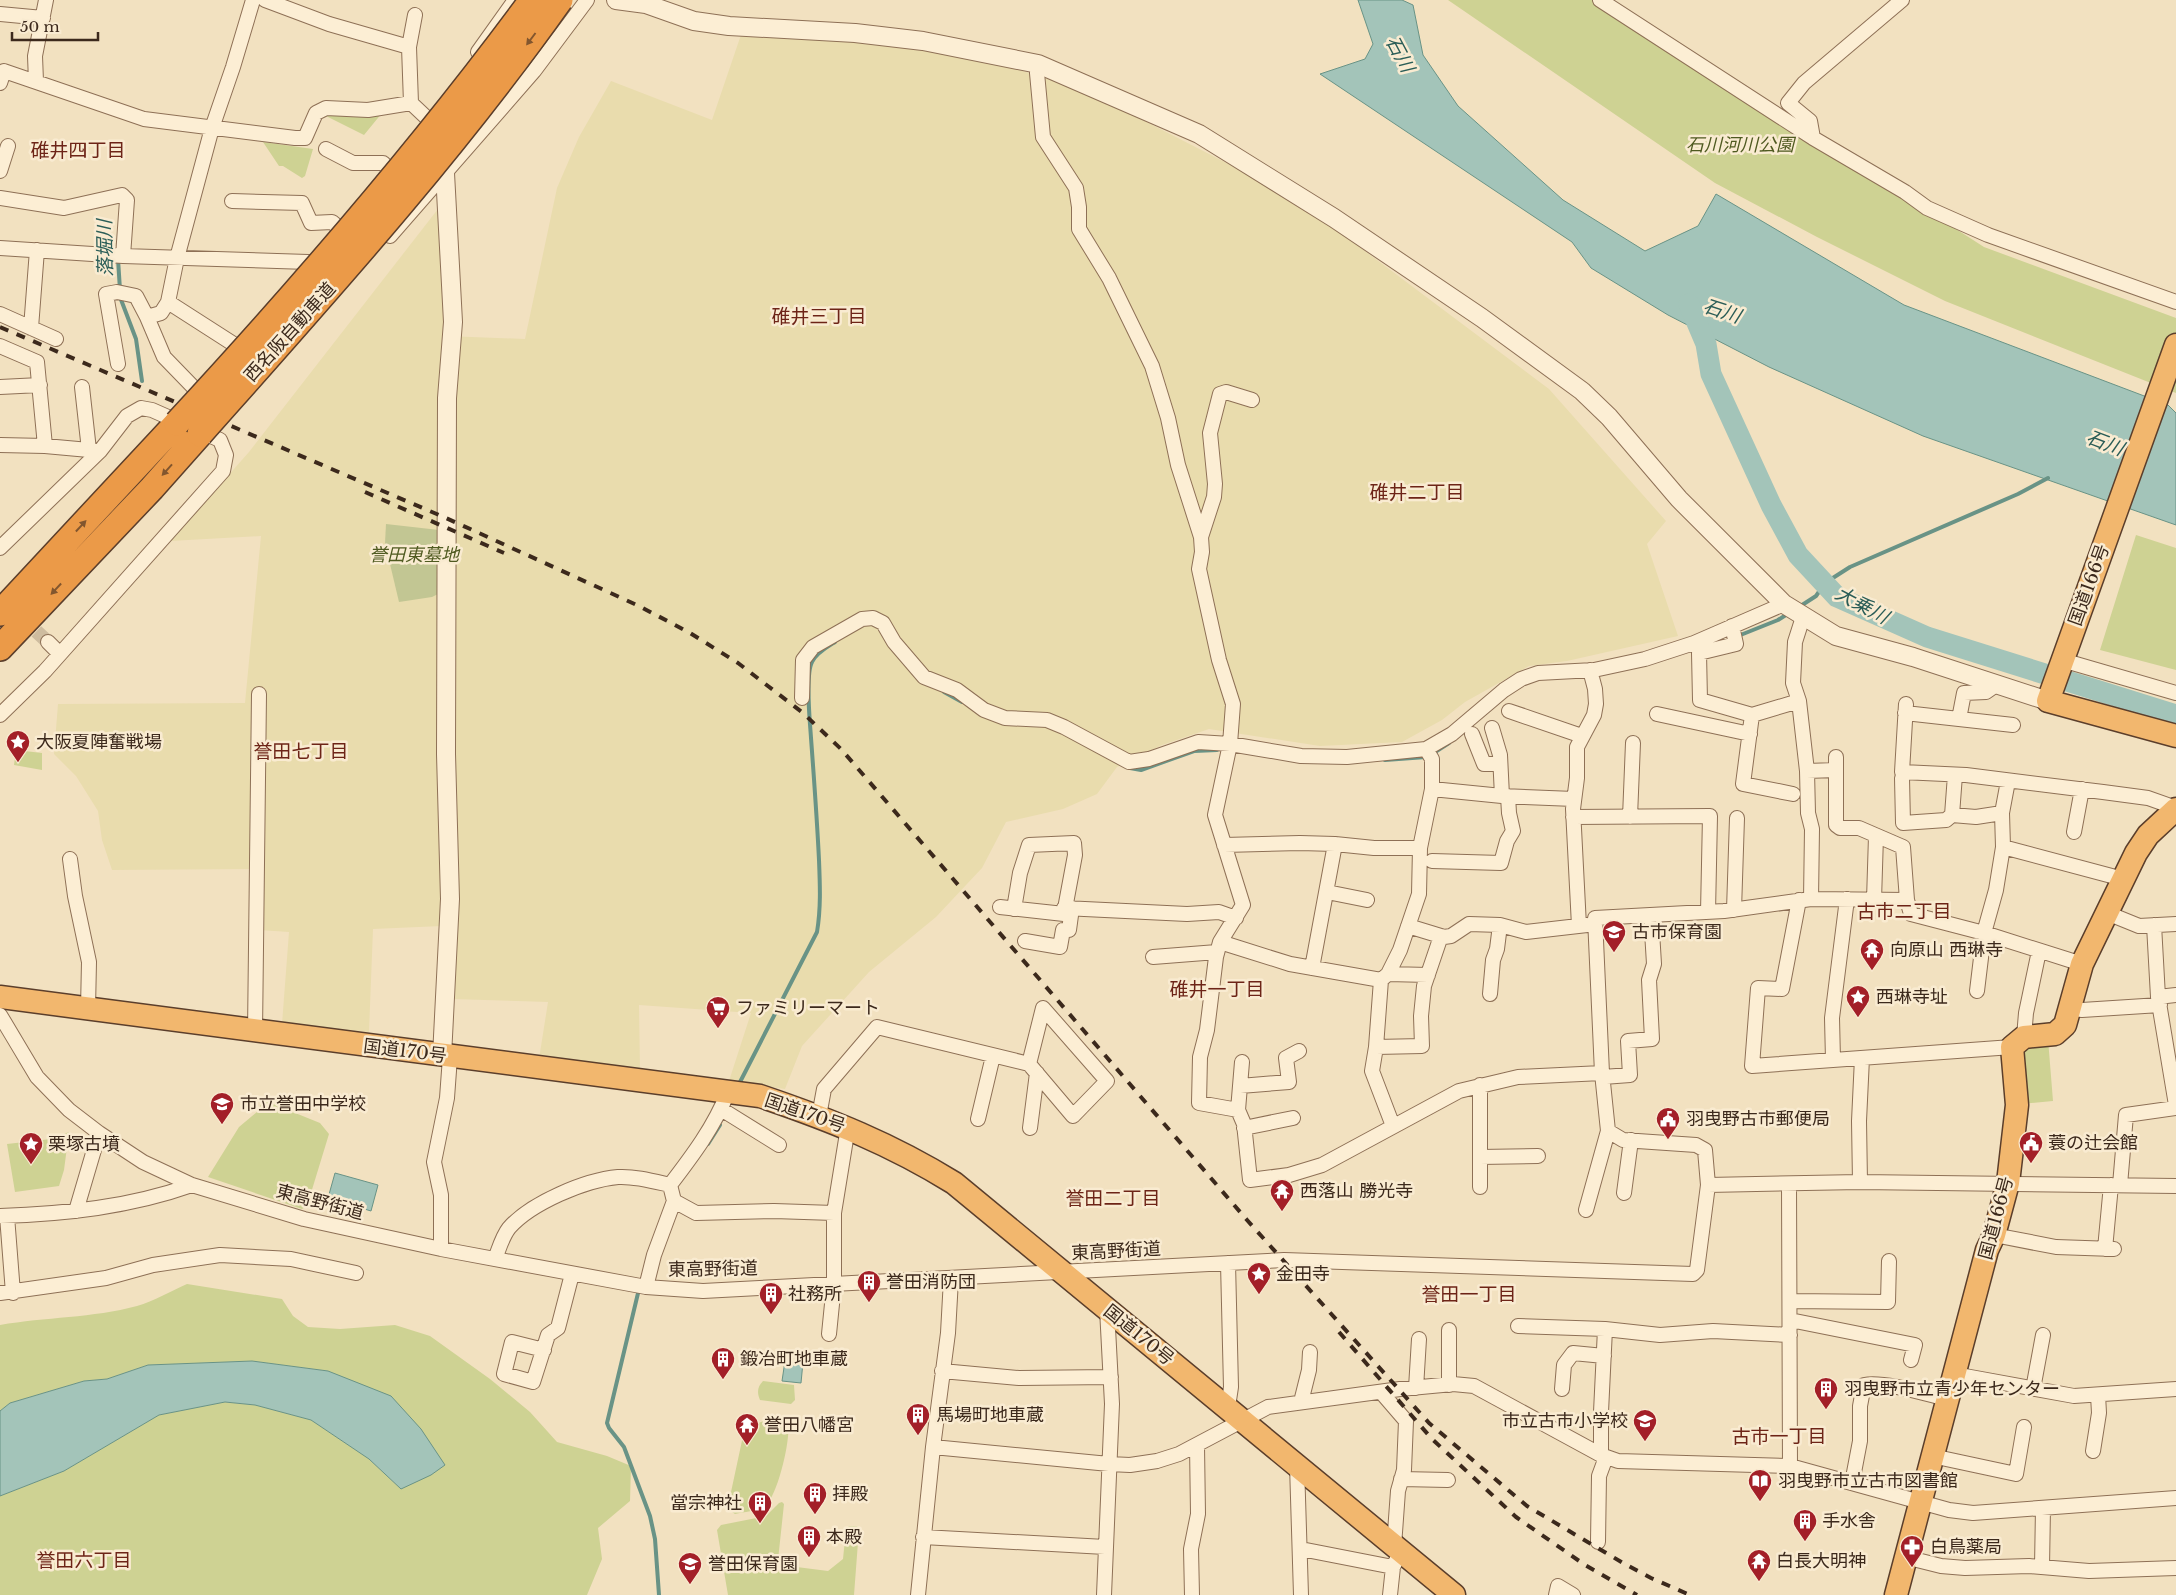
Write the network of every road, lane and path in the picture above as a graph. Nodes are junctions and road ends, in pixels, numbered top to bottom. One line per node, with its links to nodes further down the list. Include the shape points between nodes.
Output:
1 (46, 0): 13 (street)
2 (253, 0): 20 (street)
3 (265, 0): 14 (street, via 329,24)
4 (514, 0): 19 (street)
5 (532, 0): 54 (highway, 西名阪自動車道, one-way to 5, bridge, via 227,369 418,149)
6 (560, 0): 58 (highway, 西名阪自動車道, one-way to 58, bridge, via 445,152 350,265 152,488)
7 (586, 0): 24 (street, via 534,71)
8 (616, 0): 15 (street, via 646,4 694,21 720,25 855,33 923,41)
9 (1600, 0): 21 (street)
10 (1902, 0): 21 (street, via 1804,83 1788,104 1810,121)
11 (0, 14): 13 (street)
12 (415, 15): 14 (street)
13 (43, 18): 17 (street, via 35,56)
14 (409, 47): 18 (street)
15 (1038, 64): 51 (street, via 1043,138 1076,188 1079,229 1109,278 1152,366); 53 (street, via 1199,134 1334,218 1534,356 1582,391 1609,417 1679,499)
16 (1, 71): 17 (street)
17 (36, 81): 20 (street, via 144,119)
18 (411, 103): 19 (street); 20 (street, via 368,110 326,108 316,113 304,138)
19 (429, 120): 23 (street); 24 (street)
20 (212, 128): 31 (street)
21 (1813, 138): 34 (street, via 1927,208 1988,235)
22 (326, 149): 23 (street, via 353,163 383,163)
23 (388, 168): 27 (street)
24 (446, 173): 46 (street, via 235,412); 148 (street, via 453,322 447,398 446,754 450,899)
25 (0, 198): 30 (street, via 64,208 122,195 127,200)
26 (232, 201): 27 (street, via 302,203 311,223 332,222)
27 (338, 227): 32 (street)
28 (0, 248): 29 (street)
29 (37, 250): 30 (street); 37 (street)
30 (119, 256): 31 (street)
31 (177, 258): 32 (street); 33 (street)
32 (308, 262): 39 (street)
33 (168, 302): 36 (street, via 161,313); 39 (street)
34 (2176, 302)
35 (0, 314): 37 (street)
36 (147, 317): 42 (street, via 136,296 118,292 106,294); 46 (street, via 164,357)
37 (31, 328): 38 (street)
38 (56, 339)
39 (236, 345): 46 (street)
40 (2176, 345): 60 (highway, 国道166号)
41 (0, 346): 43 (street, via 37,362)
42 (118, 364)
43 (40, 385): 44 (street); 49 (street)
44 (0, 387)
45 (82, 387): 50 (street)
46 (196, 390)
47 (1252, 400): 51 (street, via 1226,392 1220,394 1210,434 1214,497)
48 (0, 445): 49 (street)
49 (45, 446): 50 (street)
50 (94, 451): 52 (street); 59 (street, via 127,416 141,408 220,440 226,455 223,471)
51 (1201, 537): 80 (street, via 1199,569 1219,660 1233,704)
52 (0, 548)
53 (1784, 604): 55 (street); 56 (street)
54 (0, 613)
55 (1803, 617): 62 (street, via 1836,636 1914,657); 67 (street, via 1795,642 1793,683)
56 (1732, 626): 61 (street, via 1645,659); 71 (street, via 1736,644 1699,653 1700,700)
57 (48, 642): 59 (street)
58 (0, 648)
59 (59, 653): 70 (street)
60 (2062, 659): 63 (street); 66 (highway, 国道166号)
61 (1590, 670): 77 (street, via 1596,704 1594,715); 81 (street, via 1538,673 1521,680 1504,690 1452,734)
62 (1996, 685): 66 (street); 72 (street, via 1986,692 1964,693)
63 (2176, 693)
64 (259, 694): 143 (street)
65 (802, 698): 80 (street, via 804,660 813,647 862,619 873,618 883,623 894,642 924,677 957,690 984,710 1005,718 1047,720 1129,762 1149,759 1198,742)
66 (2050, 698): 78 (highway)
67 (1799, 701): 71 (street); 83 (street)
68 (1509, 711): 77 (street)
69 (1657, 714): 76 (street)
70 (0, 715)
71 (1752, 715): 76 (street)
72 (1959, 719): 73 (street); 84 (street, via 1906,709 1902,772)
73 (2013, 725)
74 (1492, 728): 82 (street)
75 (1472, 734): 82 (street, via 1484,764)
76 (1750, 734): 89 (street, via 1743,784)
77 (1582, 736): 91 (street, via 1577,747)
78 (2176, 736)
79 (1633, 743): 96 (street)
80 (1230, 744): 81 (street, via 1301,756 1347,757); 101 (street, via 1215,815)
81 (1426, 749): 87 (street, via 1432,759)
82 (1500, 764): 90 (street)
83 (1807, 771): 99 (street, via 1836,763 1836,825 1858,828); 108 (street, via 1808,813 1812,829)
84 (1955, 775): 86 (street); 94 (street)
85 (1902, 778): 94 (street, via 1903,823 1946,820)
86 (2008, 781): 88 (street); 93 (street)
87 (1432, 789): 90 (street); 103 (street)
88 (2082, 789): 92 (street, via 2148,798); 98 (street)
89 (1793, 794)
90 (1505, 796): 91 (street); 105 (street, via 1513,831 1501,863)
91 (1574, 799): 95 (street)
92 (2176, 808): 106 (highway, via 2148,835)
93 (2002, 813): 94 (street, via 1976,817); 102 (street)
94 (1952, 815)
95 (1574, 816): 96 (street); 124 (street)
96 (1630, 817): 115 (street, via 1710,816)
97 (1737, 818): 114 (street)
98 (2074, 832)
99 (1876, 836): 111 (street); 112 (street, via 1903,847)
100 (1336, 844): 101 (street); 103 (street); 107 (street)
101 (1224, 845): 118 (street, via 1243,905)
102 (2003, 847): 106 (street); 125 (street)
103 (1420, 848): 122 (street, via 1419,894)
104 (70, 859): 140 (street, via 89,962)
105 (1432, 861)
106 (2123, 879): 116 (highway)
107 (1327, 892): 110 (street); 132 (street)
108 (1805, 899): 109 (street); 114 (street); 151 (street, via 1782,989 1758,988 1752,1066)
109 (1847, 899): 111 (street); 151 (street, via 1832,1018)
110 (1367, 900)
111 (1874, 900): 112 (street)
112 (1907, 900): 125 (street, via 1911,914)
113 (1068, 908): 113 (street, via 1074,843 1029,845 1007,908 1064,914); 118 (street, via 1187,914 1218,912); 127 (street, via 1069,930 1063,930 1060,947)
114 (1734, 910): 115 (street)
115 (1708, 912): 117 (street)
116 (2107, 913): 121 (street, via 2138,926); 131 (highway)
117 (1651, 914): 119 (street, via 1595,918); 154 (street, via 1654,964 1649,980 1652,1039 1628,1041 1630,1075)
118 (1236, 918): 128 (street)
119 (1595, 924): 124 (street); 154 (street)
120 (2176, 924): 121 (street)
121 (2154, 925): 139 (street)
122 (1408, 926): 126 (street); 134 (street, via 1400,950)
123 (1500, 926): 124 (street, via 1526,932); 126 (street, via 1469,924 1451,936); 136 (street)
124 (1579, 926)
125 (1984, 933): 129 (street); 135 (street)
126 (1441, 936): 133 (street)
127 (1026, 941)
128 (1219, 947): 130 (street); 132 (street); 159 (street, via 1200,1057 1198,1103)
129 (2039, 950): 131 (street); 144 (street)
130 (1153, 957)
131 (2082, 964): 141 (highway)
132 (1312, 968): 134 (street)
133 (1428, 975): 134 (street); 146 (street, via 1421,1016 1422,1046)
134 (1385, 977): 146 (street)
135 (1977, 991)
136 (1490, 994)
137 (2176, 994): 139 (street)
138 (0, 997): 140 (highway, 国道170号)
139 (2159, 1001): 141 (street, via 2082,1010); 145 (street)
140 (88, 1008): 143 (highway, 国道170号)
141 (2069, 1008): 144 (highway, via 2065,1026 2055,1034)
142 (0, 1015): 168 (street, 東高野街道, via 36,1077 69,1110)
143 (254, 1032): 148 (highway, 国道170号)
144 (2018, 1042): 150 (street); 174 (highway, 国道166号, via 2017,1105)
145 (2171, 1045): 158 (street)
146 (1376, 1047): 163 (street, via 1372,1071)
147 (1299, 1051): 156 (street, via 1286,1058 1289,1082)
148 (446, 1056): 157 (highway, 国道170号); 189 (street, via 447,1098 434,1162 441,1195)
149 (993, 1056): 153 (street); 160 (street, via 877,1027 824,1089); 162 (street)
150 (1862, 1058): 151 (street); 173 (street)
151 (1833, 1060)
152 (1242, 1062): 156 (street)
153 (1033, 1069): 153 (street, via 1043,1008 1106,1081 1073,1116); 165 (street)
154 (1602, 1075): 155 (street, via 1518,1077); 167 (street)
155 (1480, 1084): 163 (street, via 1459,1090); 172 (street)
156 (1240, 1086): 159 (street)
157 (724, 1100): 160 (highway, 国道170号, via 760,1096); 170 (street); 176 (street, via 704,1140)
158 (2176, 1100): 179 (street, via 2126,1115)
159 (1238, 1110): 166 (street)
160 (819, 1116): 164 (highway, 国道170号)
161 (1294, 1118): 166 (street)
162 (978, 1119)
163 (1393, 1126): 166 (street, via 1322,1165 1288,1175 1250,1180)
164 (848, 1127): 186 (street); 194 (highway, 国道170号, via 922,1163 954,1183)
165 (1030, 1128)
166 (1244, 1128)
167 (1608, 1131): 169 (street, via 1623,1140); 184 (street)
168 (99, 1133): 175 (street, 東高野街道, via 143,1162); 185 (street)
169 (1631, 1140): 177 (street, 東高野街道, via 1696,1145 1705,1150); 182 (street)
170 (779, 1145)
171 (1538, 1156): 172 (street)
172 (1480, 1157): 181 (street)
173 (1860, 1182): 174 (street); 178 (street)
174 (2008, 1183): 179 (street); 188 (highway, 国道166号)
175 (192, 1185): 185 (street, via 139,1202); 189 (street, 東高野街道, via 304,1219)
176 (670, 1185): 183 (street); 190 (street, via 619,1177 542,1202 508,1229)
177 (1708, 1185): 178 (street); 192 (street, 東高野街道, via 1697,1270 1692,1274 1284,1260)
178 (1789, 1185): 200 (street)
179 (2116, 1185): 180 (street); 188 (street, via 2110,1249 2056,1246)
180 (2176, 1186)
181 (1480, 1187)
182 (1624, 1192)
183 (674, 1201): 186 (street, via 696,1213); 198 (street)
184 (1586, 1210)
185 (76, 1211): 187 (street)
186 (834, 1213): 197 (street)
187 (4, 1216): 199 (street)
188 (1994, 1235): 215 (highway, 国道166号, via 1987,1250)
189 (441, 1250): 190 (street, 東高野街道)
190 (495, 1259): 195 (street, 東高野街道)
191 (1889, 1262): 200 (street, via 1888,1302)
192 (1228, 1263): 194 (street, 東高野街道); 226 (street, via 1231,1387)
193 (356, 1273): 199 (street, via 291,1259 220,1254 153,1265 106,1278)
194 (1064, 1273): 196 (street, 東高野街道); 201 (highway, 国道170号)
195 (572, 1274): 198 (street, 東高野街道); 210 (street, via 558,1328 548,1335)
196 (951, 1279): 197 (street, 東高野街道); 214 (street)
197 (834, 1284): 198 (street, 東高野街道, via 703,1291); 206 (street)
198 (642, 1286)
199 (6, 1293)
200 (1790, 1301): 202 (street)
201 (1107, 1309): 216 (street); 226 (highway, 国道170号)
202 (1790, 1320): 207 (street); 213 (street, via 1915,1344)
203 (1518, 1326): 204 (street)
204 (1605, 1329): 207 (street, via 1660,1335 1713,1331); 212 (street)
205 (1449, 1330): 217 (street)
206 (829, 1334)
207 (1790, 1335): 235 (street)
208 (2043, 1335): 220 (street)
209 (1419, 1340): 218 (street)
210 (544, 1350)
211 (1310, 1352): 225 (street)
212 (1604, 1356): 219 (street, via 1573,1353 1564,1365); 231 (street)
213 (1911, 1360)
214 (942, 1371): 216 (street, via 1019,1378); 229 (street)
215 (1954, 1374): 220 (street); 224 (highway, 国道166号)
216 (1111, 1377): 233 (street)
217 (1449, 1385): 218 (street); 231 (street, via 1474,1386)
218 (1416, 1388): 222 (street)
219 (1562, 1389)
220 (2034, 1389): 223 (street, via 2074,1396)
221 (2176, 1389): 223 (street)
222 (1382, 1392): 225 (street); 236 (street, via 1406,1421)
223 (2098, 1395): 230 (street, via 2099,1413)
224 (1947, 1399): 232 (highway, 国道166号); 238 (street, via 1864,1385 1860,1441)
225 (1301, 1402): 226 (street)
226 (1235, 1413): 228 (street); 234 (highway, 国道170号)
227 (2024, 1427): 232 (street, via 2016,1474)
228 (1197, 1446): 233 (street, via 1157,1462); 252 (street, via 1198,1514 1191,1549)
229 (933, 1447): 233 (street); 242 (street)
230 (2093, 1451)
231 (1604, 1456): 235 (street, via 1618,1461); 243 (street, via 1599,1476)
232 (1932, 1456): 240 (highway, 国道166号)
233 (1109, 1464): 244 (street)
234 (1297, 1465): 245 (street, via 1298,1544); 246 (highway, 国道170号)
235 (1790, 1466): 238 (street)
236 (1402, 1479): 237 (street); 246 (street, via 1398,1491)
237 (1448, 1480)
238 (1852, 1483): 240 (street)
239 (2176, 1498): 241 (street)
240 (1919, 1502): 241 (street, via 1973,1513); 247 (highway, 国道166号)
241 (2043, 1508): 248 (street)
242 (924, 1537): 244 (street); 250 (street)
243 (1598, 1542)
244 (1105, 1547): 251 (street)
245 (1301, 1549): 246 (street); 253 (street)
246 (1396, 1555): 254 (street); 255 (highway, 国道170号)
247 (1906, 1557): 248 (street, via 1965,1568); 258 (highway, 国道166号)
248 (2042, 1567): 249 (street, via 2089,1571)
249 (2176, 1568)
250 (918, 1595)
251 (1104, 1595)
252 (1192, 1595)
253 (1301, 1595)
254 (1390, 1595)
255 (1454, 1595)
256 (1556, 1595): 257 (street, via 1558,1586)
257 (1573, 1595)
258 (1896, 1595)

